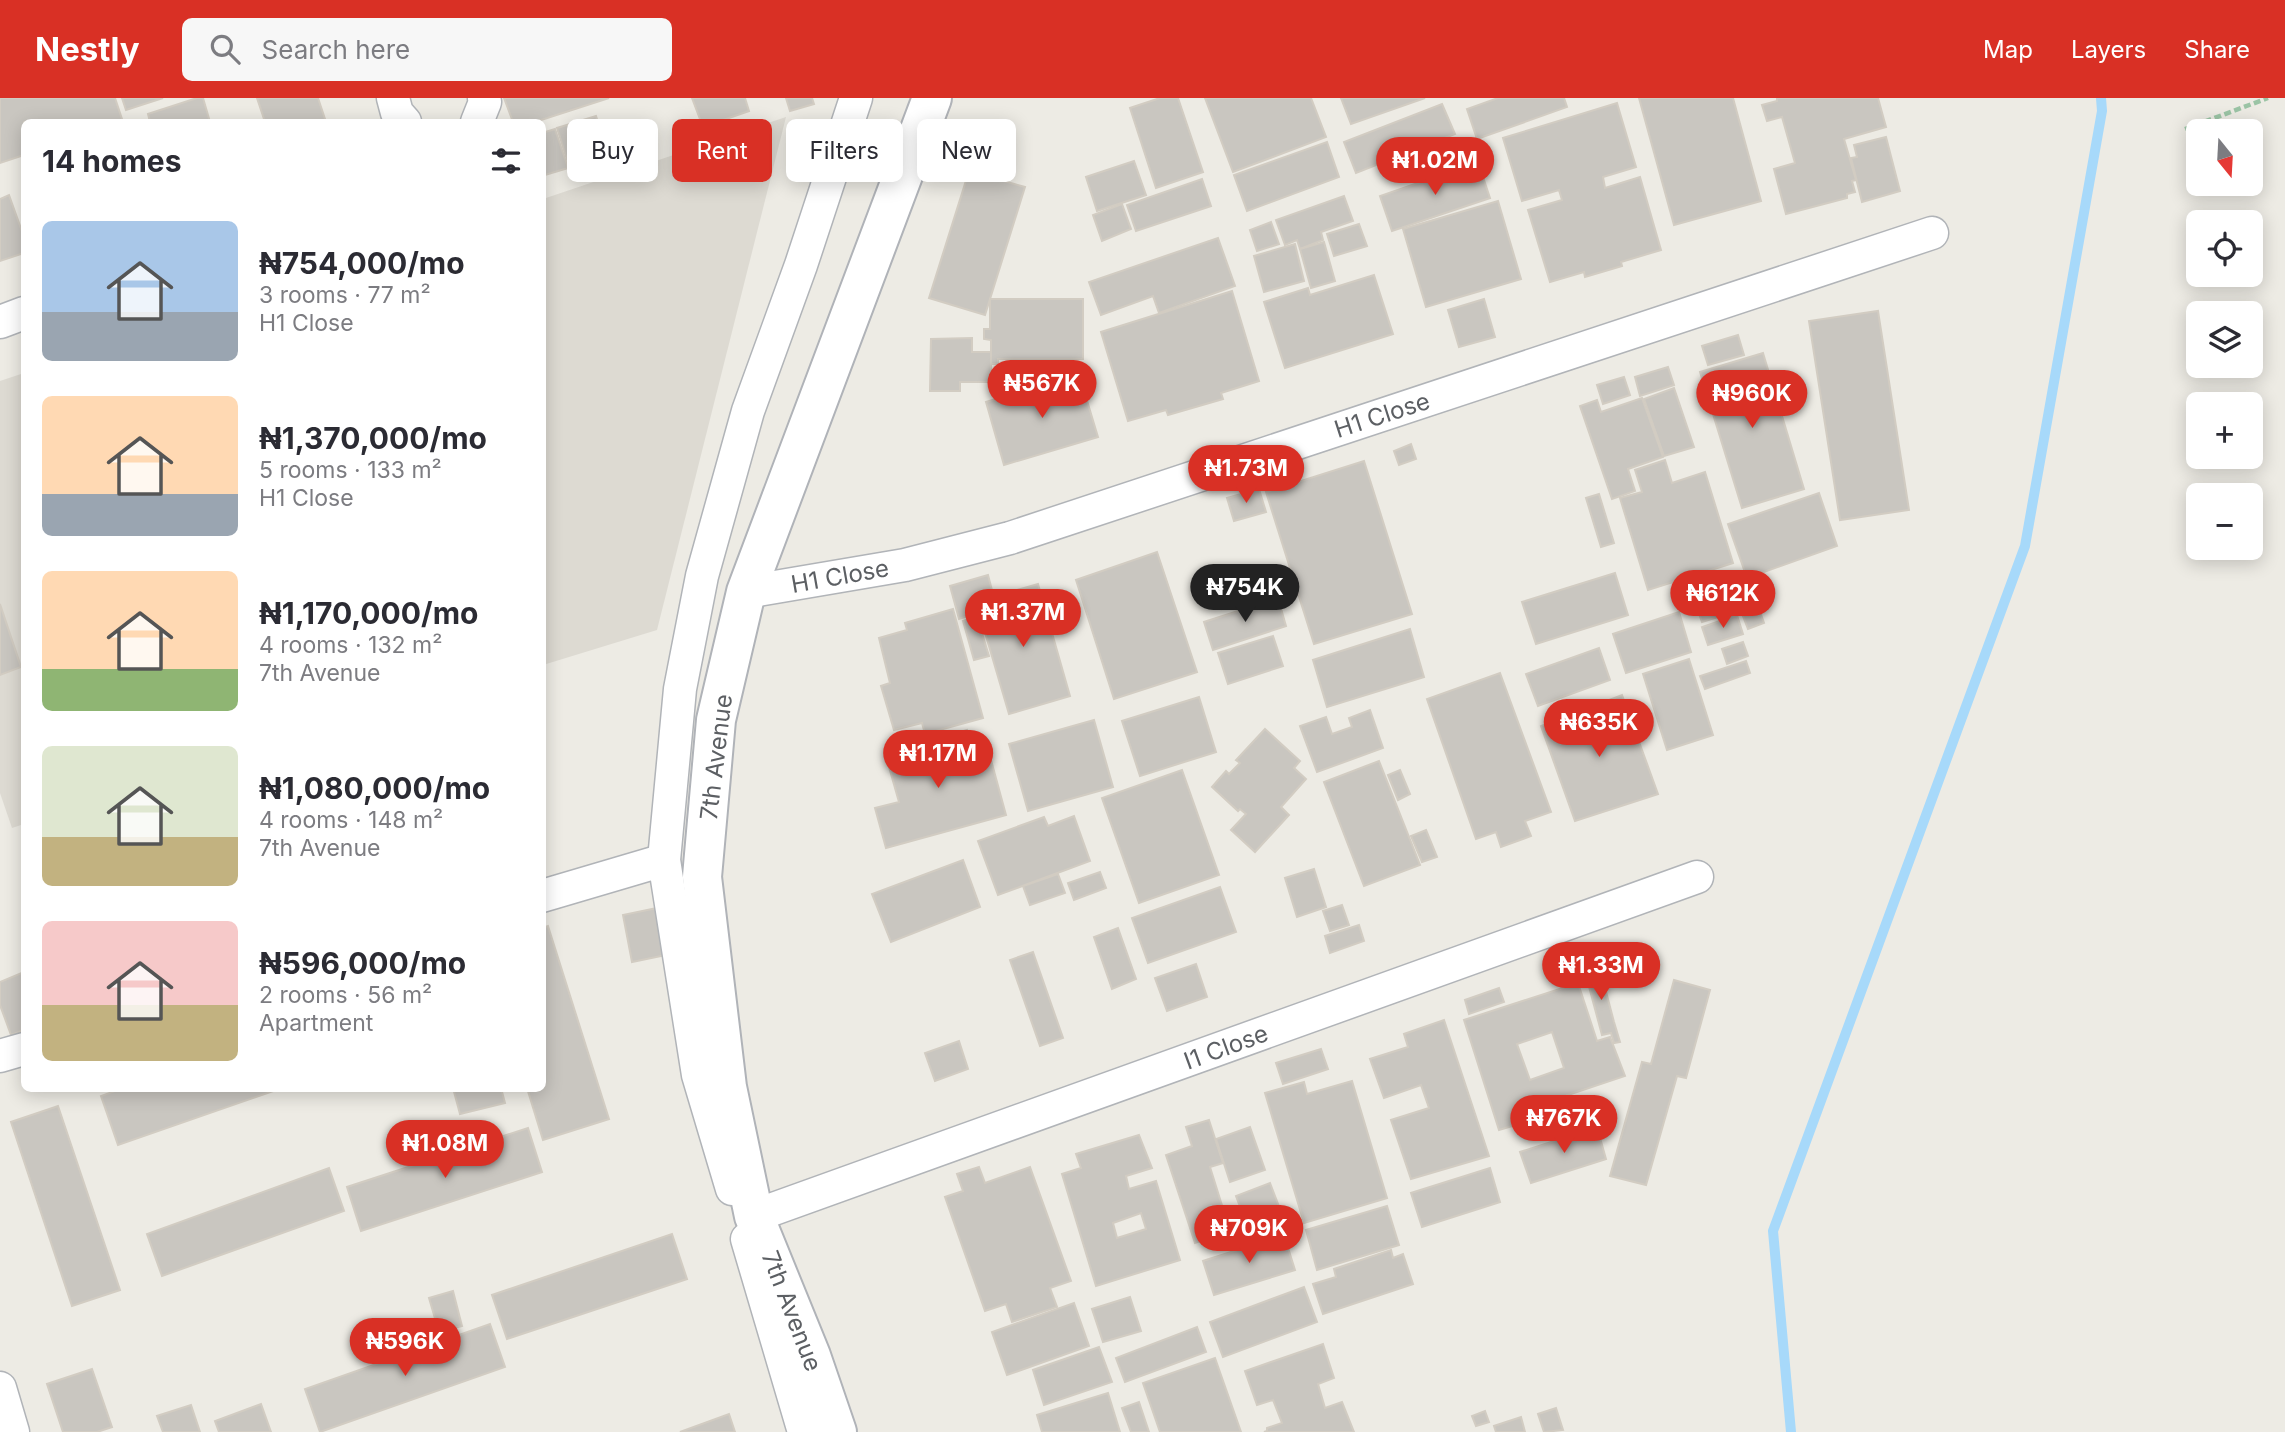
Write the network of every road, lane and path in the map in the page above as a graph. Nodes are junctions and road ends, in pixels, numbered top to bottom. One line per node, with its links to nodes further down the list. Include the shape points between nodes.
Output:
1 (393, 98): 6 (street)
2 (484, 98): 7 (street)
3 (856, 98): 13 (street, via 748,411 702,576 680,689)
4 (932, 98): 12 (main road, 7th Avenue)
5 (2268, 98): 8 (path)
6 (402, 119)
7 (478, 119)
8 (2185, 130)
9 (1931, 233): 12 (street, H1 Close, via 1010,538 905,565)
10 (21, 314): 11 (street)
11 (0, 322)
12 (746, 592): 18 (main road, 7th Avenue, via 716,720 702,877 727,1087)
13 (664, 860): 15 (street); 21 (street, via 698,1075)
14 (1698, 877): 18 (street, I1 Close)
15 (546, 895)
16 (21, 1050): 17 (street)
17 (0, 1056)
18 (754, 1216): 22 (main road, 7th Avenue)
19 (0, 1388): 20 (street)
20 (13, 1432)
21 (804, 1432)
22 (837, 1432)

